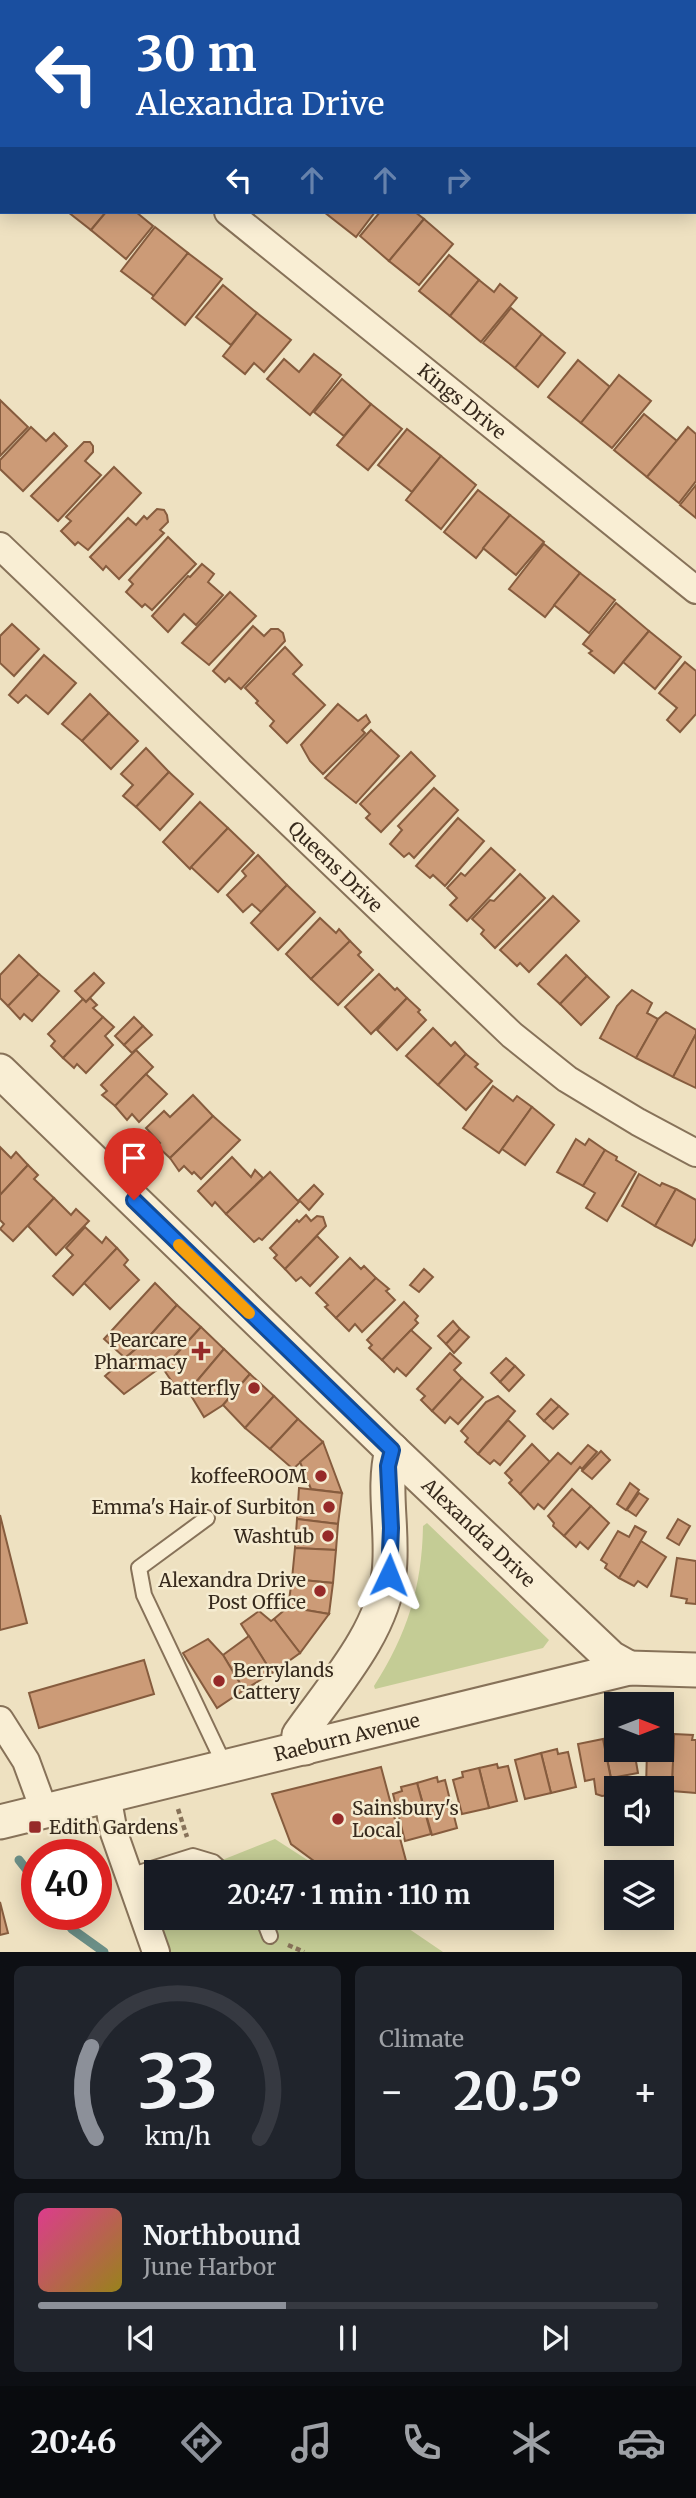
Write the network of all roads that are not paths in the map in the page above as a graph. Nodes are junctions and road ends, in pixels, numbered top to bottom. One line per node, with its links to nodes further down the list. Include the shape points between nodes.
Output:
1 (230, 214): 3 (street, Kings Drive)
2 (0, 546): 5 (street, Queens Drive, via 512,1035 567,1079)
3 (696, 590)
4 (0, 1071): 6 (street, Alexandra Drive)
5 (696, 1153)
6 (392, 1450): 8 (street, Alexandra Drive, via 611,1658); 11 (street, via 388,1466 389,1575 381,1608 364,1642 299,1735)
7 (207, 1518): 12 (lane, via 139,1569 144,1595)
8 (629, 1668): 9 (street, Raeburn Avenue); 11 (street, Raeburn Avenue)
9 (696, 1670)
10 (0, 1720): 14 (street, via 26,1761)
11 (305, 1748): 12 (street, Raeburn Avenue)
12 (225, 1766): 13 (street, Raeburn Avenue)
13 (107, 1794): 14 (street, Raeburn Avenue); 19 (street)
14 (44, 1811): 15 (street, Raeburn Avenue)
15 (0, 1822)
16 (180, 1860): 17 (lane, via 193,1856)
17 (206, 1860)
18 (144, 1871): 19 (lane)
19 (129, 1876): 22 (street)
20 (268, 1930): 21 (lane)
21 (270, 1936)
22 (156, 1952)

